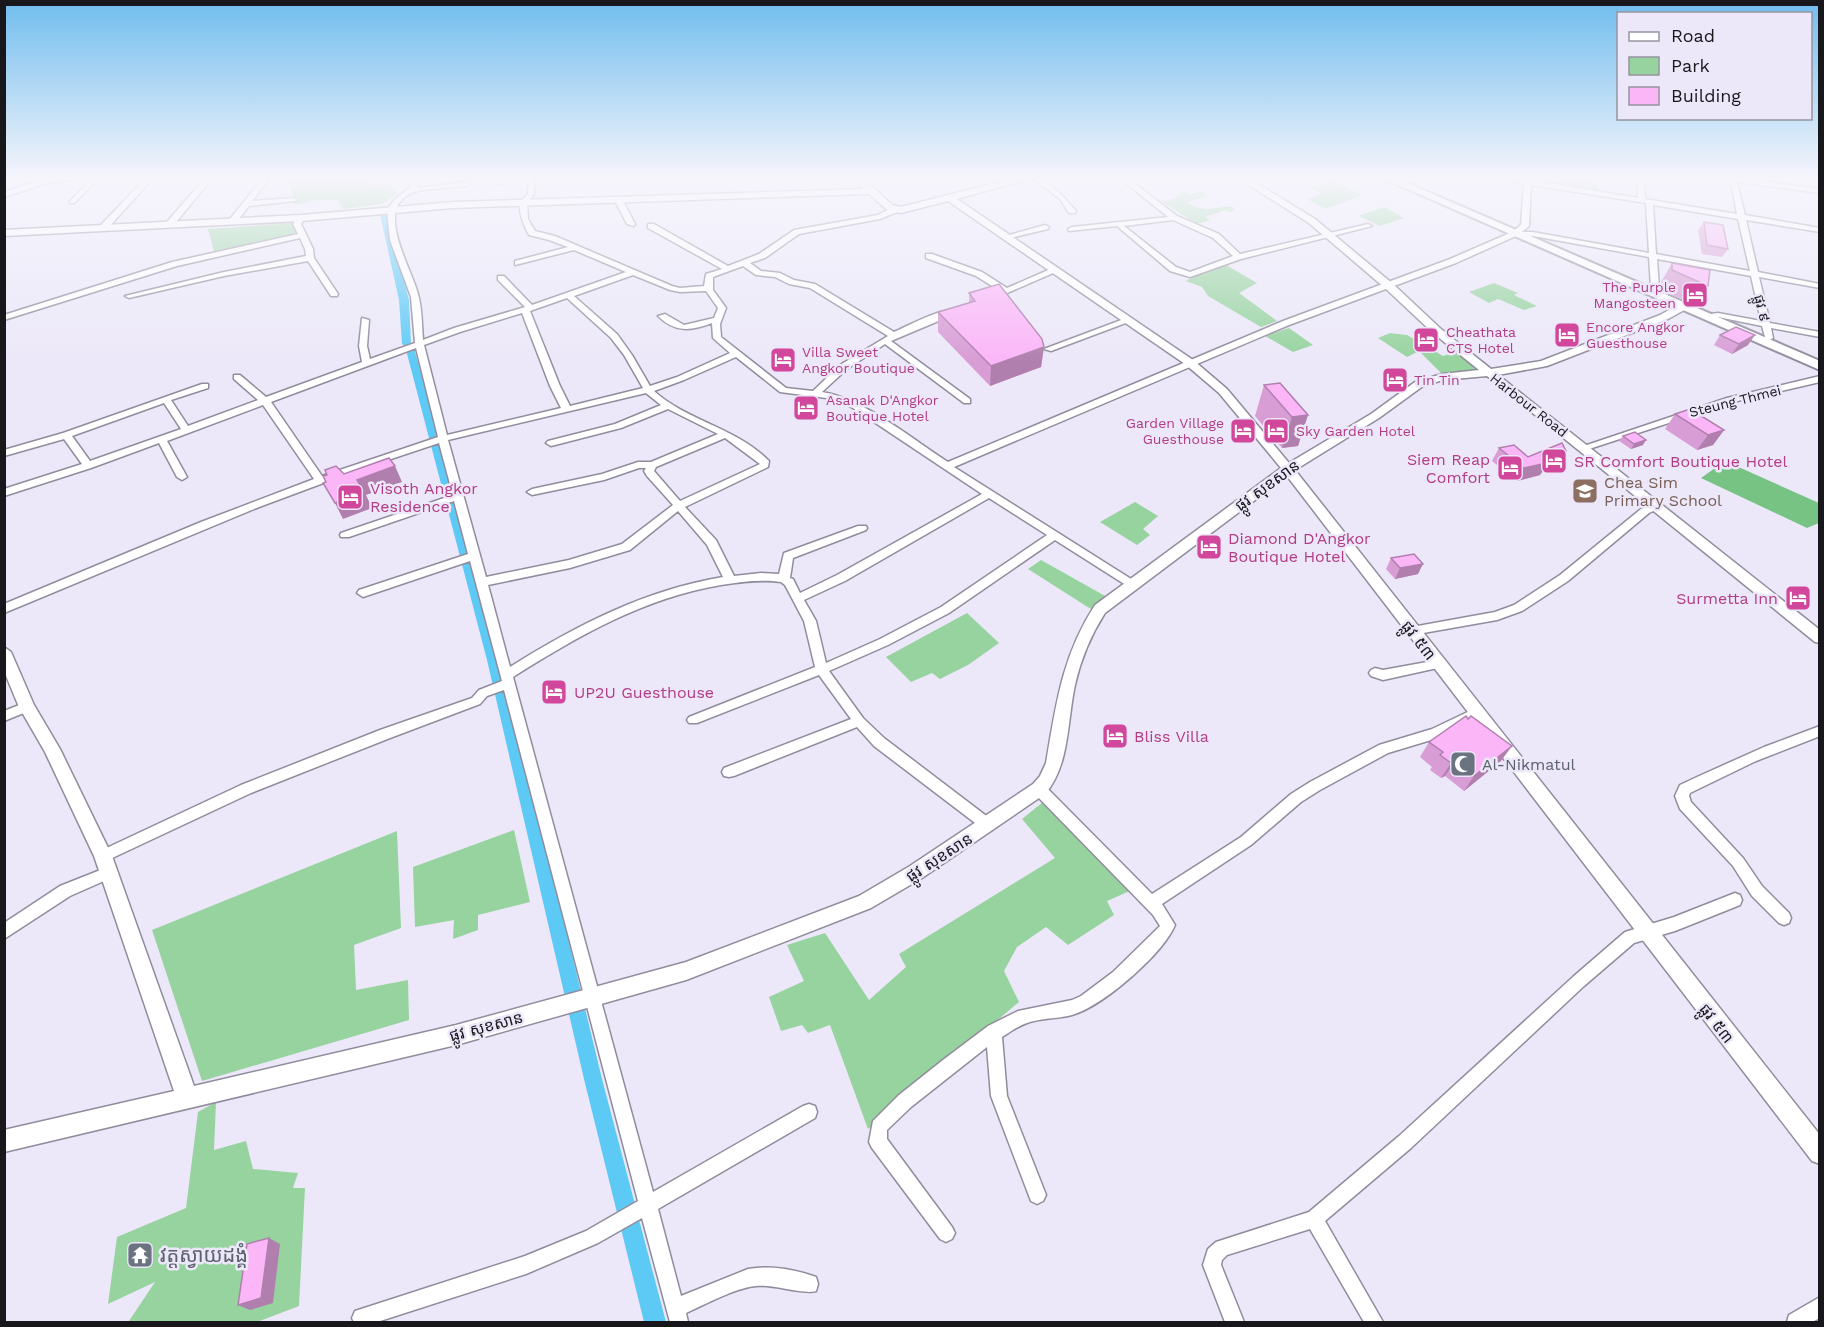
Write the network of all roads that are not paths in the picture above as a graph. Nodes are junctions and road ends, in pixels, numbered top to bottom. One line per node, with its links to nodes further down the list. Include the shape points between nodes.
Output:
1 (289, 238): 43 (street, via 175,264)
2 (303, 238): 21 (street)
3 (394, 238): 51 (street, via 415,297)
4 (552, 238): 17 (street)
5 (673, 238): 24 (street)
6 (788, 238): 23 (street)
7 (1006, 238): 25 (street, ផ្លូវ ៥៣)
8 (1135, 238): 20 (street, via 1173,269 1186,274 1196,274)
9 (1218, 238): 20 (street)
10 (1317, 238): 20 (street)
11 (1332, 238): 29 (street, Harbour Road)
12 (1505, 238): 29 (street)
13 (1524, 238): 33 (main road)
14 (1555, 238): 18 (street)
15 (1650, 238): 18 (street)
16 (1746, 238): 27 (street, ផ្លូវ ៩)
17 (574, 248): 22 (street); 26 (street)
18 (1652, 255): 27 (street); 33 (street, via 1655,288)
19 (929, 256): 32 (street, via 979,274)
20 (1238, 257)
21 (310, 258): 34 (street); 36 (street)
22 (518, 263)
23 (744, 263): 24 (street); 49 (street, via 759,273 777,274 812,286)
24 (728, 268): 31 (street, via 707,279)
25 (1056, 270): 32 (street); 46 (street, ផ្លូវ ៥៣)
26 (632, 273): 31 (street, via 676,290); 35 (street)
27 (1754, 274): 30 (street); 47 (street, ផ្លូវ ៩)
28 (501, 278): 39 (street)
29 (1389, 286): 55 (street); 57 (street, Harbour Road)
30 (1820, 286)
31 (708, 288): 44 (street, via 722,308)
32 (1007, 292): 37 (street)
33 (1648, 292): 38 (main road)
34 (334, 294)
35 (568, 295): 39 (street); 61 (street, via 614,336)
36 (129, 296)
37 (978, 303)
38 (1682, 307): 42 (main road); 57 (street, ផ្លូវ សុខសាន, via 1543,364)
39 (528, 309): 51 (street); 67 (street)
40 (957, 310): 49 (street)
41 (662, 316): 44 (street, via 682,329)
42 (1707, 317): 47 (street, via 1718,315); 50 (main road)
43 (4, 318)
44 (719, 319): 53 (street, via 717,338)
45 (365, 321): 54 (street, via 363,346)
46 (1127, 321): 52 (street); 55 (street, ផ្លូវ ៥៣)
47 (1766, 324): 48 (street); 50 (street, ផ្លូវ ៩, via 1769,338)
48 (1820, 335)
49 (889, 338): 62 (street, via 839,370); 64 (street)
50 (1763, 341): 56 (main road)
51 (416, 344): 54 (street); 72 (street)
52 (1048, 349)
53 (735, 354): 61 (street); 62 (street, via 783,390)
54 (367, 363): 65 (street)
55 (1189, 363): 78 (street); 79 (street, ផ្លូវ ៥៣, via 1223,391)
56 (1820, 366)
57 (1488, 373): 74 (street, Harbour Road); 79 (street, ផ្លូវ សុខសាន, via 1442,377 1419,384)
58 (237, 377): 65 (street)
59 (1820, 379): 74 (street, Steung Thmei, via 1730,400)
60 (205, 386): 63 (street)
61 (648, 390): 66 (street); 67 (street)
62 (814, 395): 78 (street, via 836,397 856,406)
63 (166, 399): 68 (street); 70 (street)
64 (967, 401)
65 (266, 402): 68 (street); 81 (street)
66 (667, 406): 69 (street); 73 (street, via 618,426)
67 (566, 408): 72 (street)
68 (186, 430): 71 (street)
69 (726, 434): 76 (street); 86 (street, via 765,465)
70 (66, 435): 75 (street); 77 (street)
71 (161, 440): 77 (street); 80 (street)
72 (441, 440): 81 (street); 85 (street)
73 (551, 443)
74 (1582, 448): 87 (street, Harbour Road)
75 (4, 453)
76 (652, 465): 82 (street, via 638,465 604,477); 86 (street, via 649,471)
77 (88, 466): 83 (street)
78 (947, 466): 84 (street)
79 (1288, 469): 95 (street, ផ្លូវ សុខសាន); 99 (street, ផ្លូវ ៥៣)
80 (182, 477)
81 (320, 480): 98 (street)
82 (532, 492)
83 (4, 493)
84 (989, 494): 89 (street); 97 (street)
85 (456, 497): 90 (street); 91 (street)
86 (678, 506): 93 (street, via 712,543); 94 (street, via 626,547 561,566)
87 (1657, 507): 99 (street, via 1646,511 1564,578 1518,608 1497,616); 100 (street, Harbour Road)
88 (862, 528): 92 (street, via 788,556)
89 (1055, 535): 95 (street); 103 (street, via 946,609)
90 (345, 536)
91 (472, 557): 94 (street); 96 (street)
92 (784, 578): 93 (street); 97 (street)
93 (730, 580): 105 (street, via 675,592 619,612 563,639)
94 (482, 582): 105 (street)
95 (1133, 584): 113 (street, ផ្លូវ សុខសាន, via 1100,609 1084,633 1076,651 1054,763)
96 (363, 593)
97 (799, 598): 103 (street, via 810,621)
98 (4, 609)
99 (1412, 631): 102 (street, ផ្លូវ ៥៣)
100 (1820, 638)
101 (4, 652): 106 (street)
102 (1438, 664): 104 (street, via 1383,675); 107 (street, ផ្លូវ ៥៣)
103 (822, 669): 109 (street); 110 (street)
104 (1375, 673)
105 (501, 684): 115 (street, via 476,701 246,789); 121 (street)
106 (27, 707): 108 (street); 115 (street, via 52,749)
107 (1476, 713): 117 (street, via 1436,733 1384,748 1315,786 1246,841); 119 (street, ផ្លូវ ៥៣)
108 (4, 716)
109 (693, 720)
110 (859, 720): 112 (street); 114 (street, via 879,742)
111 (1820, 731): 118 (street, via 1731,766 1685,789 1682,796 1685,805)
112 (729, 772)
113 (1039, 789): 114 (street, ផ្លូវ សុខសាន); 117 (street)
114 (988, 825): 121 (street, ផ្លូវ សុខសាន, via 865,902 686,971)
115 (105, 865): 120 (street); 123 (street)
116 (1735, 900): 119 (street)
117 (1151, 903): 122 (street, via 1168,925 1165,932 1108,987 1084,1003 1022,1016)
118 (1784, 918)
119 (1651, 931): 126 (street, ផ្លូវ ៥៣); 129 (street, via 1630,937)
120 (4, 932)
121 (589, 998): 123 (street, ផ្លូវ សុខសាន, via 456,1035); 128 (street)
122 (993, 1032): 127 (street, via 999,1096); 130 (street, via 883,1121 877,1134 878,1143)
123 (188, 1097): 125 (street, ផ្លូវ សុខសាន)
124 (809, 1112): 128 (street)
125 (4, 1141)
126 (1820, 1153)
127 (1037, 1195)
128 (644, 1208): 133 (street); 134 (street, via 620,1223 526,1265)
129 (1314, 1220): 135 (street, via 1222,1248 1214,1255 1212,1265); 136 (street)
130 (946, 1233)
131 (809, 1284): 133 (street, via 758,1276)
132 (1820, 1306): 137 (street)
133 (677, 1315)
134 (362, 1318)
135 (1234, 1323)
136 (1374, 1323)
137 (1796, 1323)

